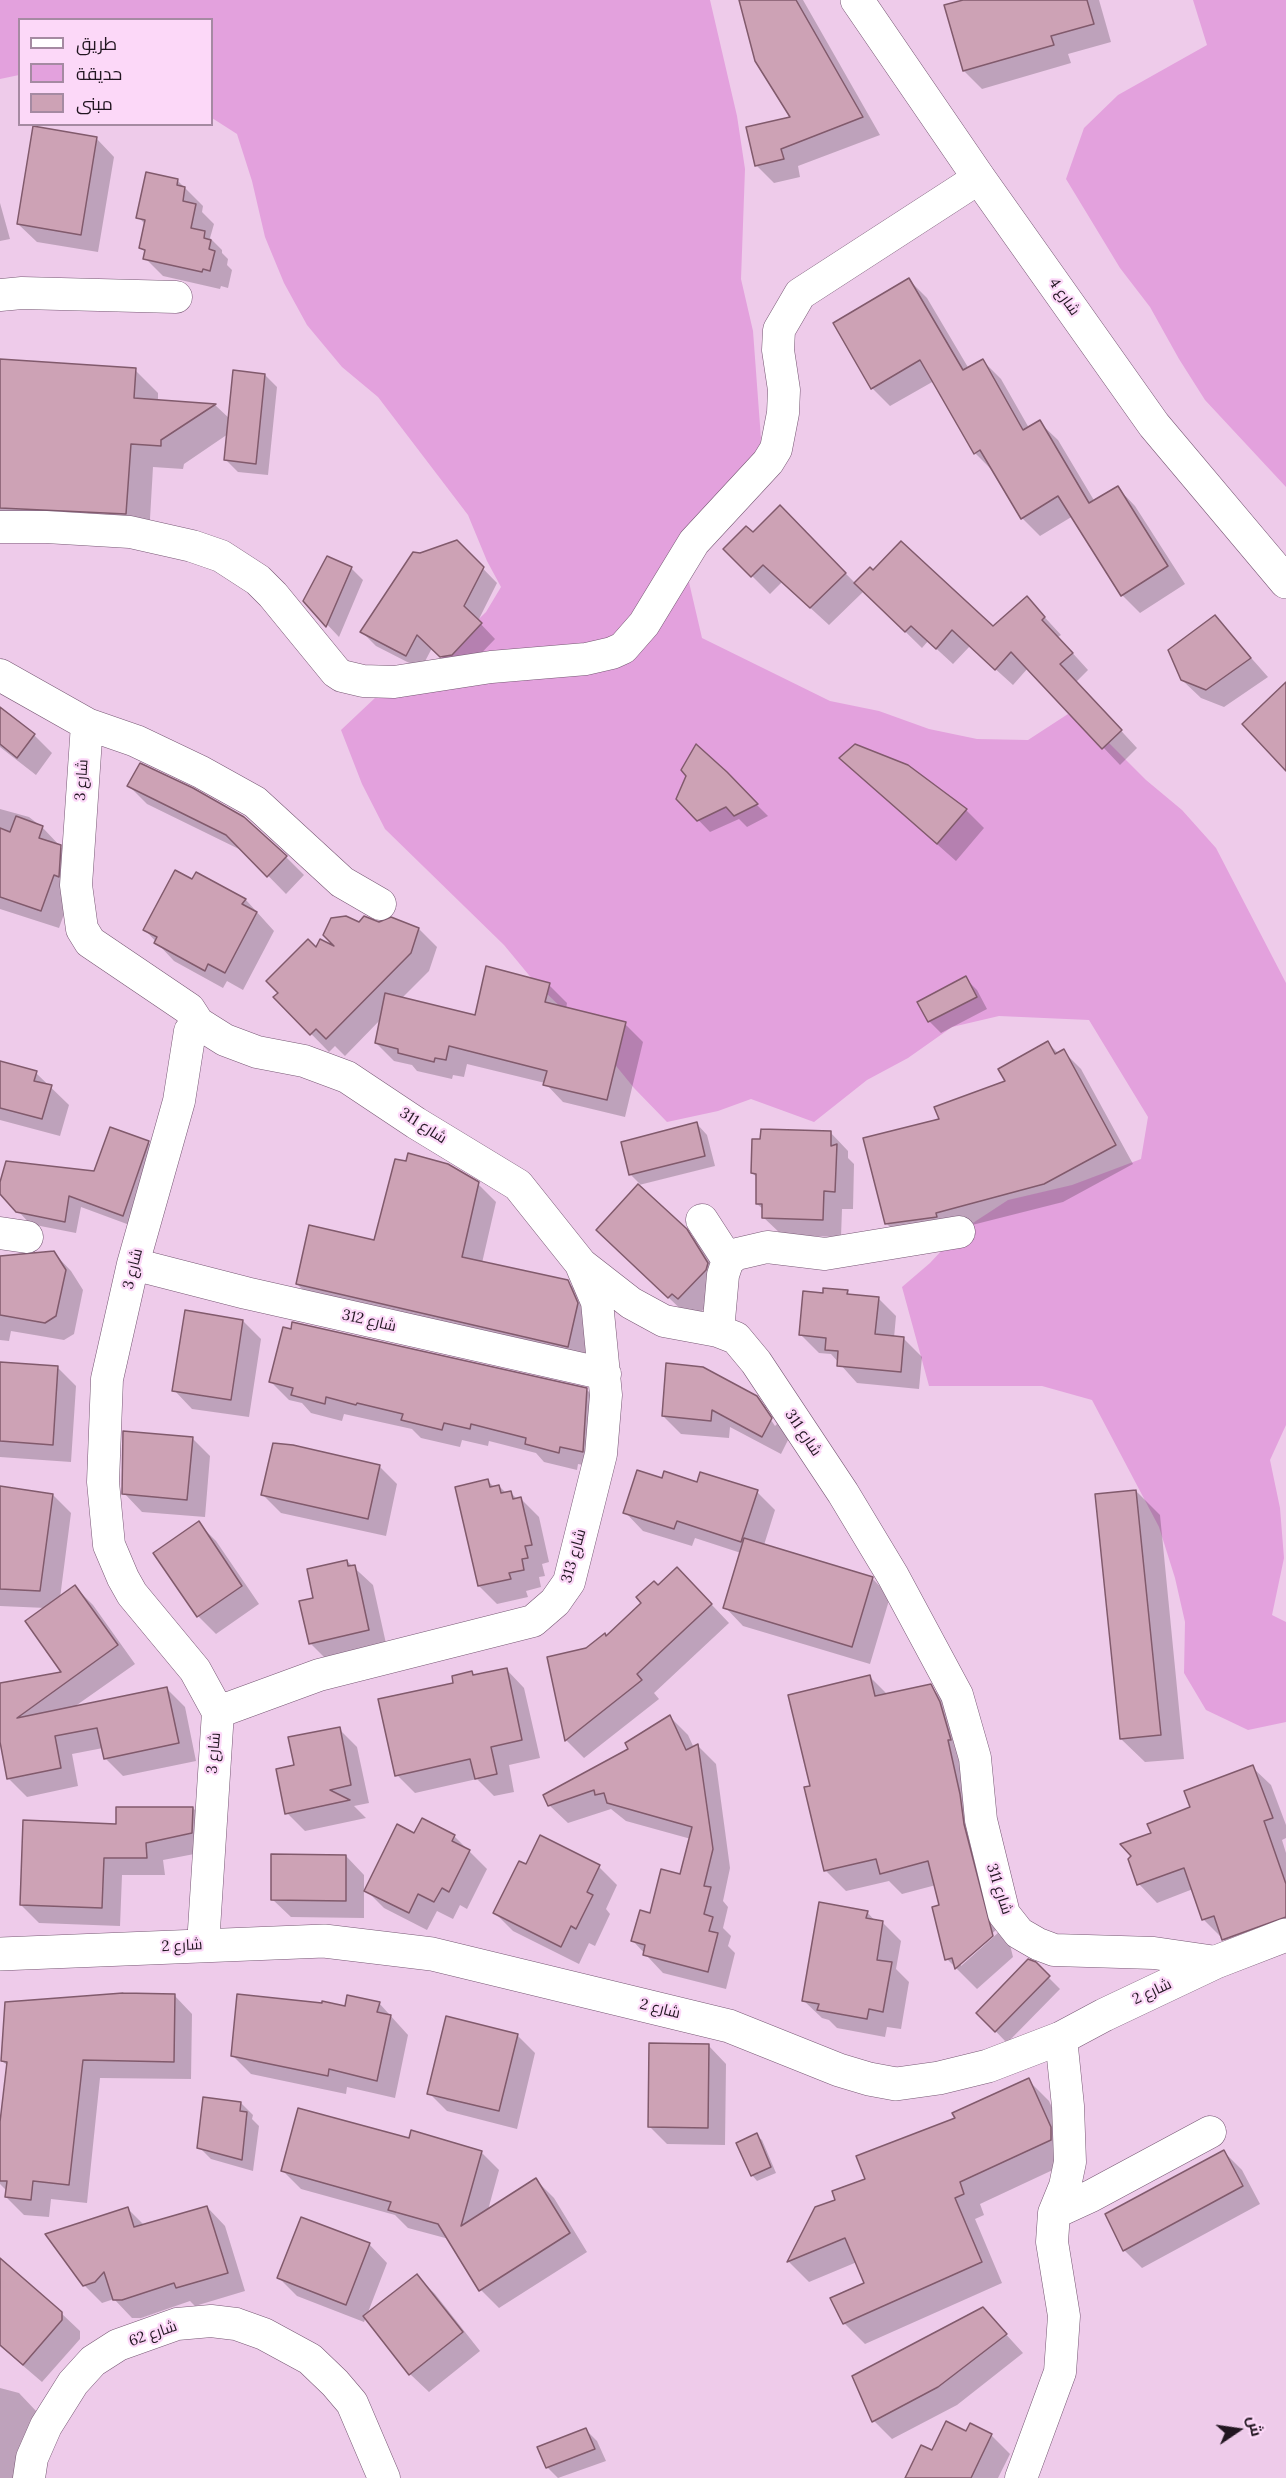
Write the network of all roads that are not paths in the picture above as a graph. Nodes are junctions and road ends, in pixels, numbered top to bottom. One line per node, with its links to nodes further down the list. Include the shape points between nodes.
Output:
1 (857, 0): 2 (street, شارع 4)
2 (979, 178): 5 (street, via 800,294 779,330 784,390 776,449 694,542 639,630 623,648 612,653 394,682 363,681 336,672 273,595 221,556 130,532); 6 (street, شارع 4, via 1154,425)
3 (0, 295): 4 (street)
4 (176, 297)
5 (0, 527)
6 (1286, 582)
7 (0, 675): 8 (street)
8 (87, 724): 9 (street, via 136,741 255,802 342,882); 10 (street, شارع 3, via 76,885 82,929 90,942 189,1009)
9 (380, 904)
10 (198, 1023): 14 (street, شارع 3, via 190,1030 179,1101); 15 (street, شارع 311, via 225,1040 257,1052 304,1061 346,1077 380,1097 519,1185)
11 (702, 1220): 13 (street)
12 (959, 1232): 13 (street, via 825,1254 767,1247)
13 (728, 1260): 16 (street)
14 (133, 1264): 17 (street, شارع 312); 18 (street, شارع 3, via 105,1399 103,1482 109,1545 132,1594 195,1670)
15 (581, 1264): 16 (street, شارع 311, via 631,1303 664,1321); 17 (street, شارع 313, via 597,1302)
16 (718, 1331): 22 (street, شارع 311, via 736,1338 746,1348 843,1493 957,1695 975,1758 981,1820 1004,1914 1019,1933 1054,1950 1154,1953)
17 (605, 1374): 18 (street, شارع 313, via 601,1454 568,1582 555,1602 533,1621 319,1675)
18 (218, 1712): 20 (street, شارع 3)
19 (1286, 1935): 22 (street, شارع 2)
20 (203, 1945): 21 (street, شارع 2); 23 (street, شارع 2, via 324,1941 432,1954 729,2026 839,2070 896,2084 987,2066)
21 (0, 1954)
22 (1216, 1962): 23 (street, شارع 2)
23 (1061, 2038): 25 (street, via 1070,2162)
24 (1210, 2132): 25 (street)
25 (1054, 2213): 28 (street, via 1052,2242 1065,2316 1060,2372)
26 (29, 2478): 27 (street, شارع 62, via 46,2426 73,2383 93,2361 118,2345 177,2324 211,2321 236,2324 264,2334 310,2359 352,2403)
27 (384, 2478)
28 (1021, 2478)

